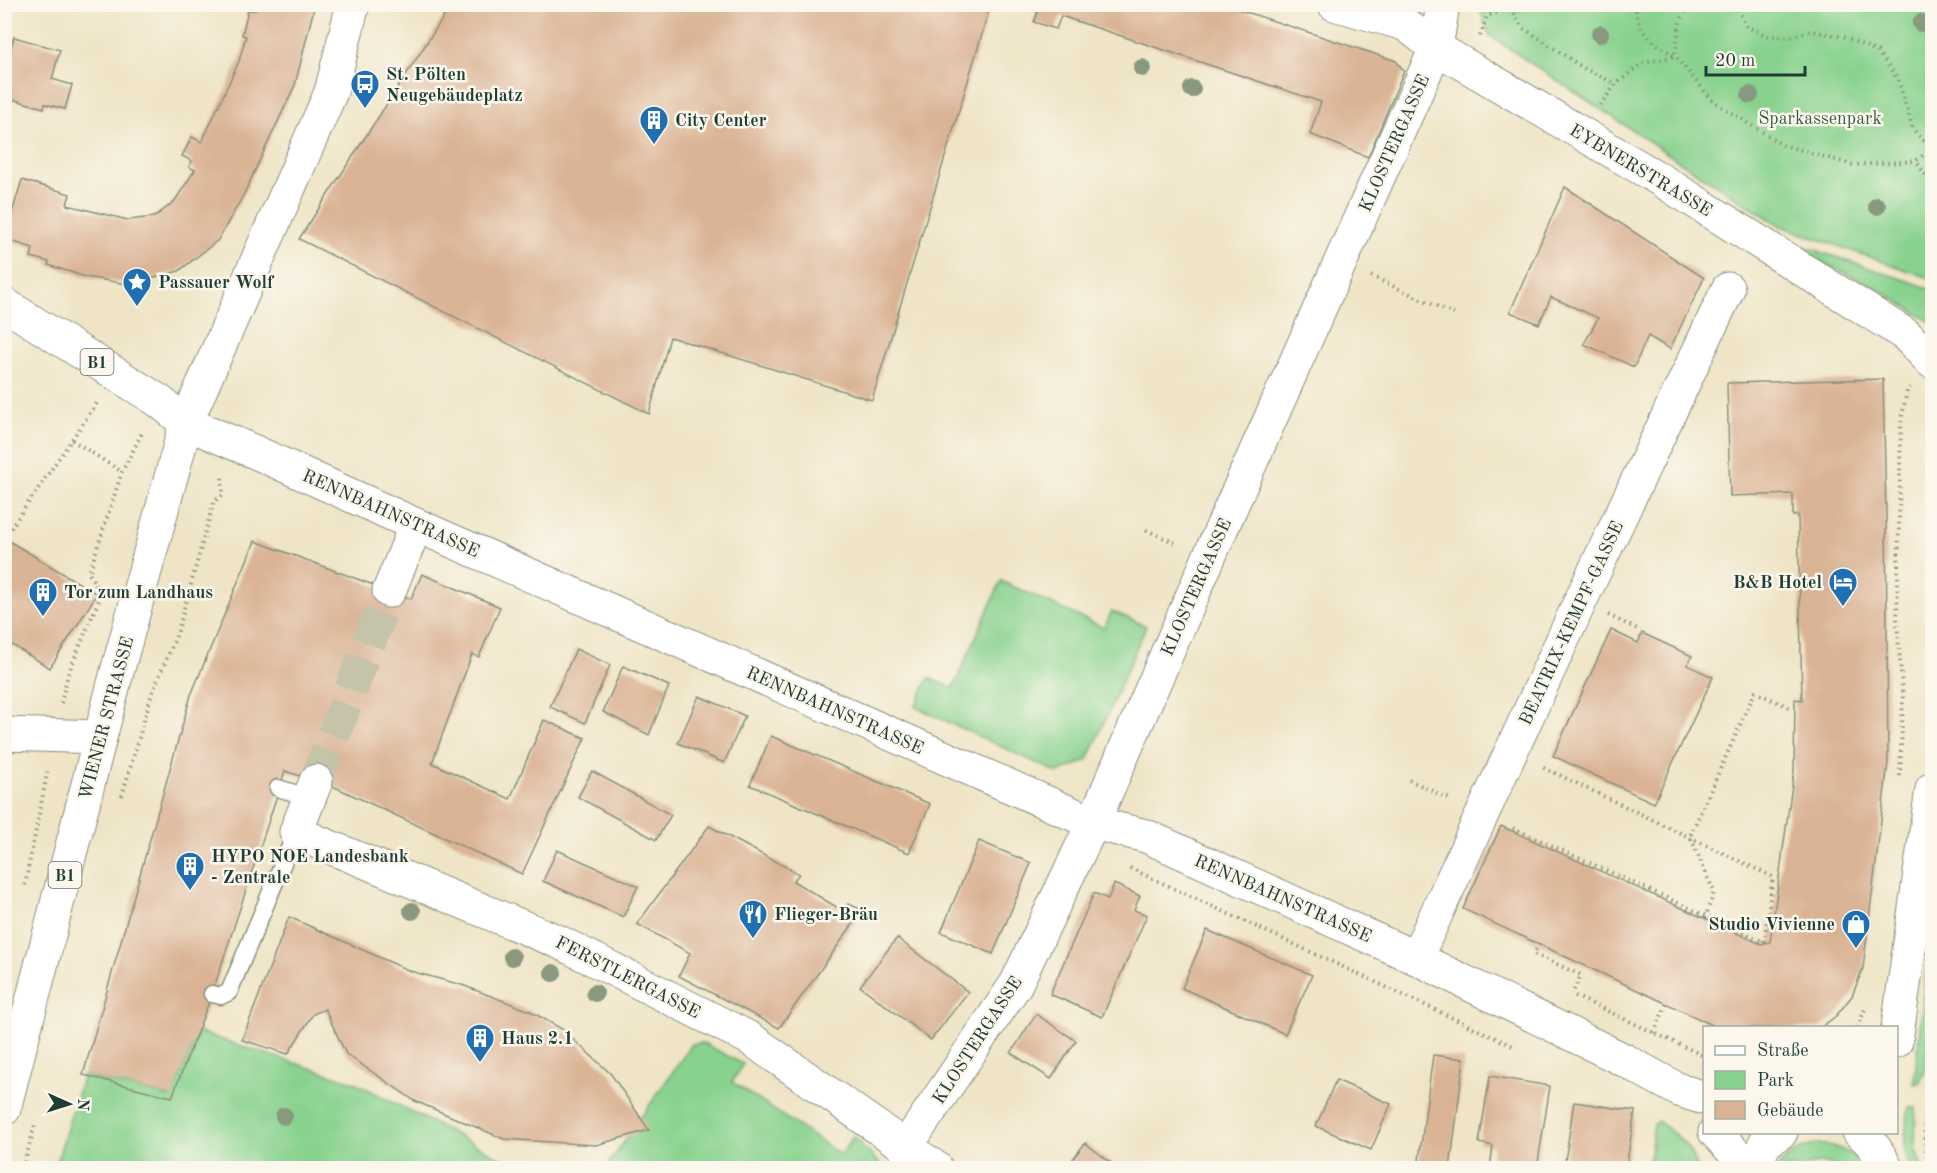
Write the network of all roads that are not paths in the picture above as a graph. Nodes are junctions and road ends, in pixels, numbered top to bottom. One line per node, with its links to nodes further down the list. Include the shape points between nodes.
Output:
1 (353, 4): 8 (street, WIENER STRASSE, via 331,92)
2 (1443, 4): 4 (street, KLOSTERGASSE)
3 (1340, 5): 4 (street, EYBNERSTRASSE, via 1405,24)
4 (1436, 48): 7 (street, EYBNERSTRASSE, via 1661,180 1906,335); 17 (street, KLOSTERGASSE)
5 (1728, 290): 18 (street, BEATRIX-KEMPF-GASSE)
6 (4, 304): 8 (street, RENNBAHNSTRASSE / B1, via 159,401)
7 (1932, 362)
8 (186, 423): 9 (street, RENNBAHNSTRASSE); 12 (street, WIENER STRASSE / B1)
9 (416, 525): 10 (street); 17 (street, RENNBAHNSTRASSE)
10 (389, 591)
11 (4, 734): 12 (street)
12 (100, 737): 22 (street, WIENER STRASSE / B1)
13 (278, 788): 15 (lane)
14 (1932, 789): 20 (street)
15 (313, 790): 16 (street)
16 (296, 832): 19 (lane, via 229,992 221,996); 27 (street, FERSTLERGASSE, via 559,942 749,1038)
17 (1087, 835): 18 (street, RENNBAHNSTRASSE, via 1146,836); 27 (street, KLOSTERGASSE, via 1016,984)
18 (1416, 958): 21 (street, RENNBAHNSTRASSE)
19 (212, 994)
20 (1898, 1032)
21 (1692, 1094): 23 (street, RENNBAHNSTRASSE)
22 (4, 1109)
23 (1703, 1118)
24 (1716, 1134): 30 (street)
25 (1778, 1134): 31 (street, via 1765,1143)
26 (1862, 1134): 28 (street)
27 (905, 1148): 29 (street, FERSTLERGASSE)
28 (1885, 1154)
29 (936, 1168)
30 (1749, 1168)
31 (1754, 1168)

